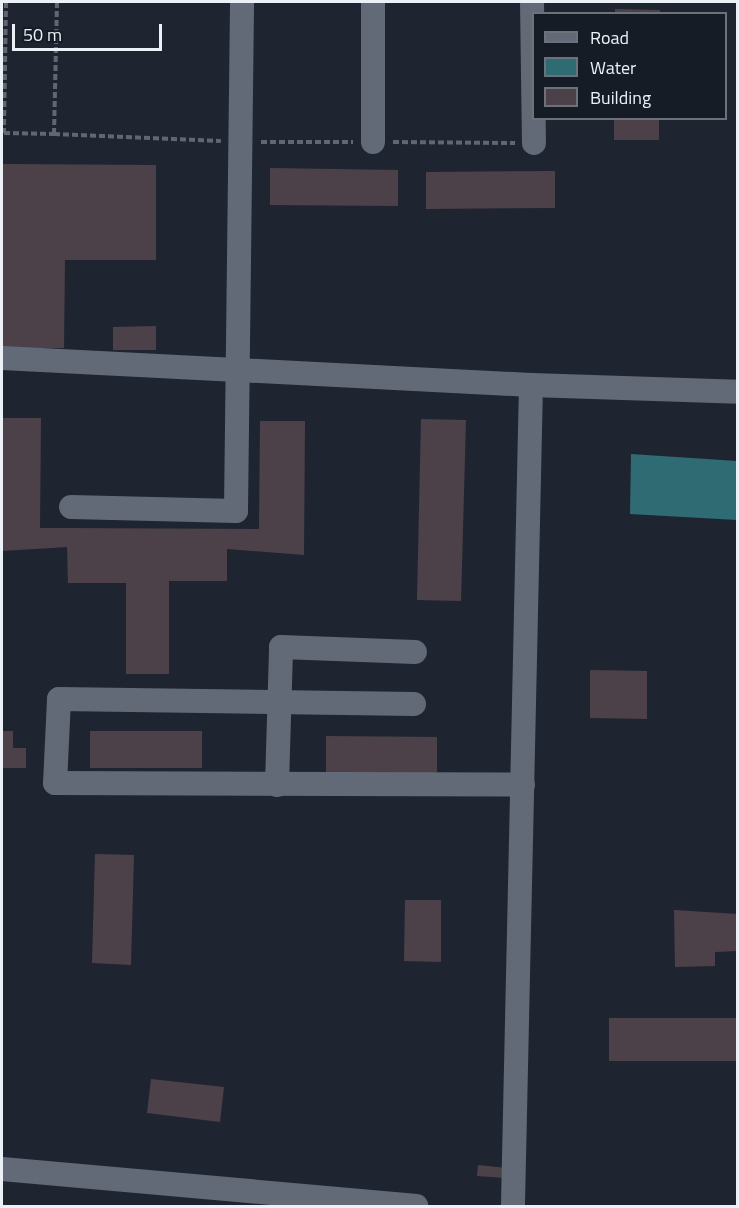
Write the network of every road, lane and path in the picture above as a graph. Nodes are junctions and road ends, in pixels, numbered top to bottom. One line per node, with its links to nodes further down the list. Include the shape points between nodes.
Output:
1 (6, 2): 5 (path)
2 (57, 2): 8 (path)
3 (242, 2): 9 (street)
4 (373, 2): 10 (street)
5 (3, 64): 6 (path)
6 (3, 80): 8 (path, via 4,134)
7 (534, 120): 11 (street)
8 (54, 134): 9 (path)
9 (242, 142): 10 (path); 13 (street)
10 (373, 142): 11 (path)
11 (534, 143)
12 (2, 358): 13 (street)
13 (239, 367): 14 (street); 16 (street, via 236,511)
14 (531, 385): 15 (street); 21 (street)
15 (738, 392)
16 (71, 507)
17 (415, 651): 18 (street, via 280,647)
18 (279, 702): 19 (street); 20 (street); 20 (street, via 59,699 55,783)
19 (414, 704)
20 (277, 784): 21 (street)
21 (523, 785): 24 (street)
22 (2, 1169): 23 (street)
23 (416, 1206)
24 (513, 1206)

